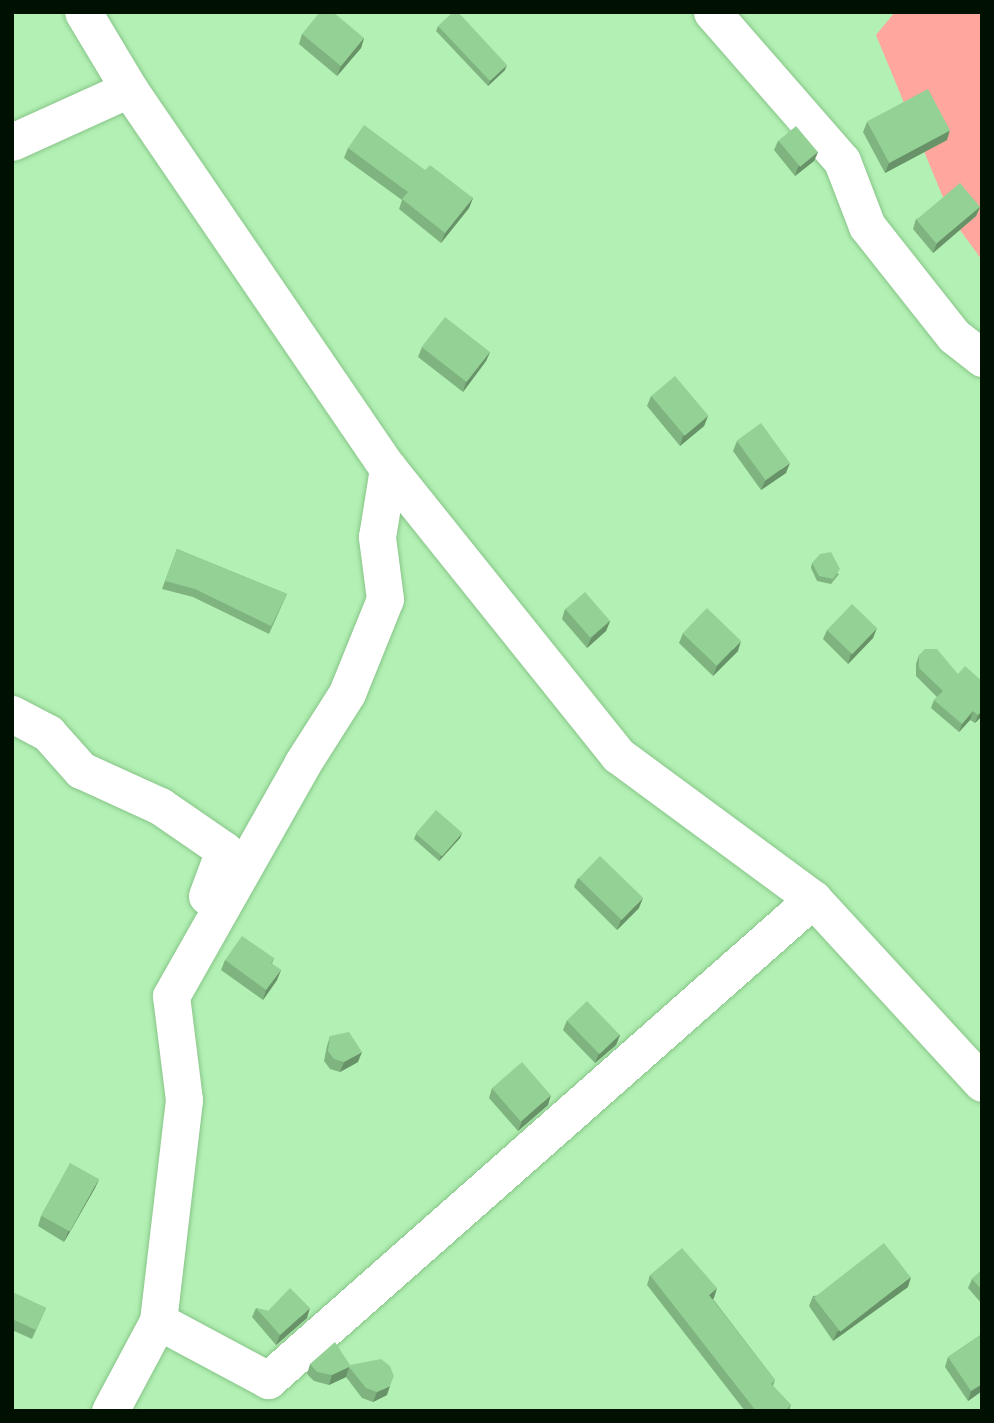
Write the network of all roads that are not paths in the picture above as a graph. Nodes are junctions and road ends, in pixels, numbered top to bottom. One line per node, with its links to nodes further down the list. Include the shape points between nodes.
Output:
1 (83, 12): 3 (street)
2 (712, 12): 5 (street, via 842,161 867,226 954,337)
3 (129, 89): 4 (street, via 27,140); 6 (street)
4 (12, 142)
5 (982, 358)
6 (388, 468): 8 (street, via 618,755); 9 (street, via 377,537 385,599 347,693)
7 (12, 714): 9 (street, via 48,733 81,770 160,806 224,849)
8 (813, 899): 10 (street); 11 (street, via 268,1380)
9 (171, 996): 11 (street, via 184,1100)
10 (982, 1083)
11 (158, 1321): 12 (street)
12 (110, 1411)

